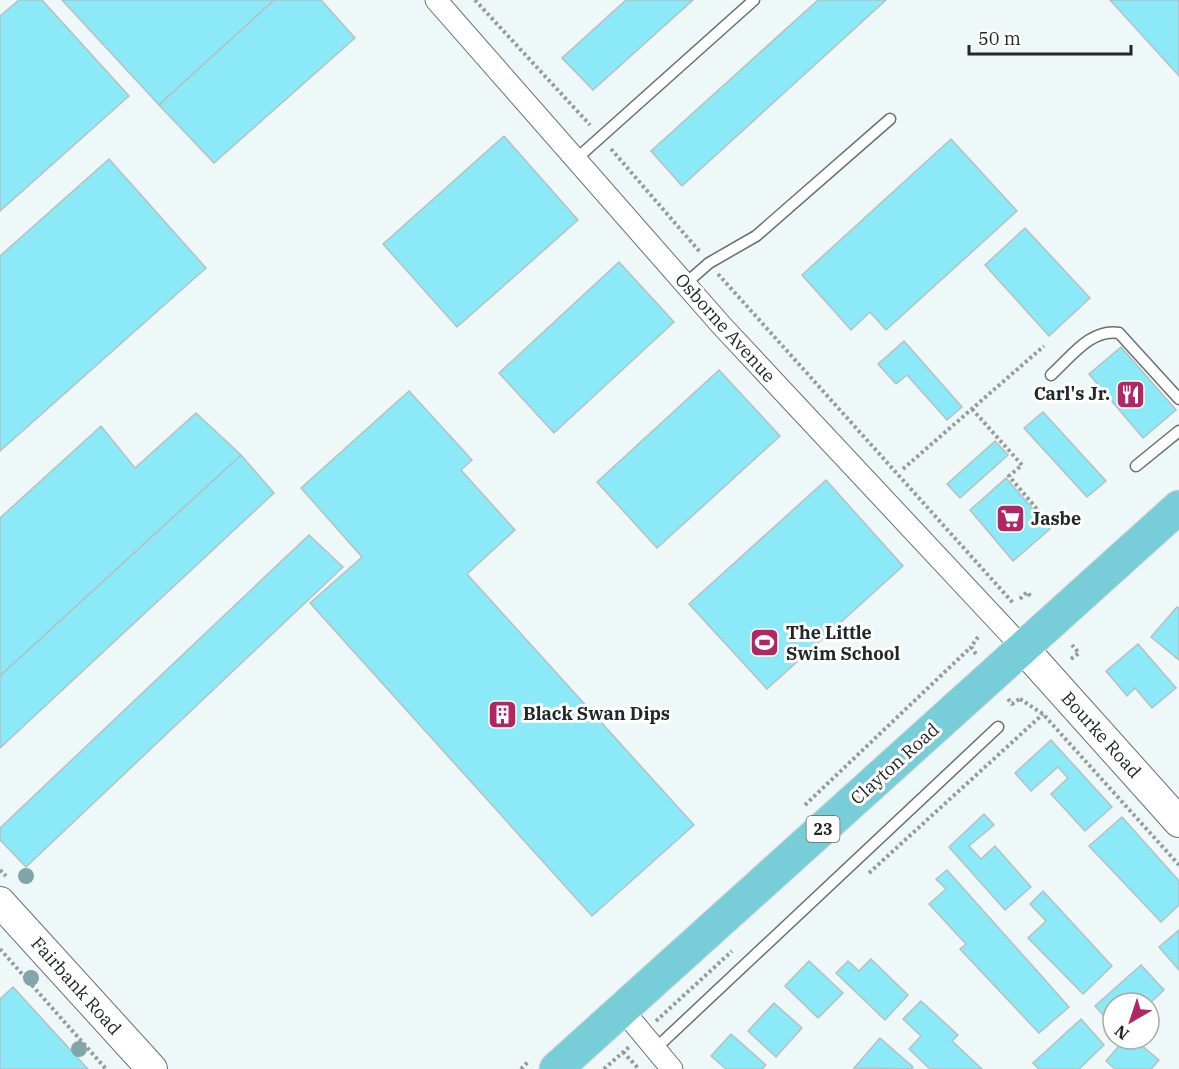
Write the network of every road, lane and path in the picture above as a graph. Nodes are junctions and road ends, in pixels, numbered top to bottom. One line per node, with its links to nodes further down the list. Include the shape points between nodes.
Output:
1 (436, 0): 6 (street, Osborne Avenue)
2 (475, 0): 5 (path)
3 (754, 0): 5 (lane)
4 (890, 119): 7 (lane, via 756,236)
5 (601, 137): 6 (lane); 7 (path)
6 (575, 160): 8 (street, Osborne Avenue)
7 (709, 263): 8 (lane); 20 (path)
8 (685, 284): 23 (street, Osborne Avenue)
9 (1044, 346): 12 (path)
10 (1052, 375): 11 (lane, via 1094,336 1106,331 1119,333)
11 (1179, 399)
12 (972, 410): 15 (path); 17 (path, via 1022,465 1009,476)
13 (1179, 431): 14 (lane)
14 (1136, 466)
15 (903, 469)
16 (1179, 507): 23 (main road, Clayton Road / 23)
17 (1053, 528)
18 (1020, 598): 19 (path, via 1027,592)
19 (1032, 598)
20 (1014, 604)
21 (978, 637): 24 (path, via 971,647)
22 (1072, 645): 25 (path, via 1079,653)
23 (1023, 648): 28 (main road, Bourke Road); 33 (main road, Clayton Road / 23)
24 (976, 654)
25 (1071, 659)
26 (1008, 699): 29 (path, via 1012,704 1021,698 1043,714)
27 (998, 727): 34 (lane)
28 (1179, 822)
29 (1177, 859): 30 (path)
30 (1179, 865)
31 (0, 902): 37 (main road, Fairbank Road)
32 (0, 949): 36 (path)
33 (622, 1009): 34 (street); 38 (main road, Clayton Road / 23)
34 (655, 1049): 40 (street)
35 (623, 1052): 39 (path)
36 (106, 1069)
37 (152, 1069)
38 (556, 1069)
39 (639, 1069)
40 (672, 1069)

